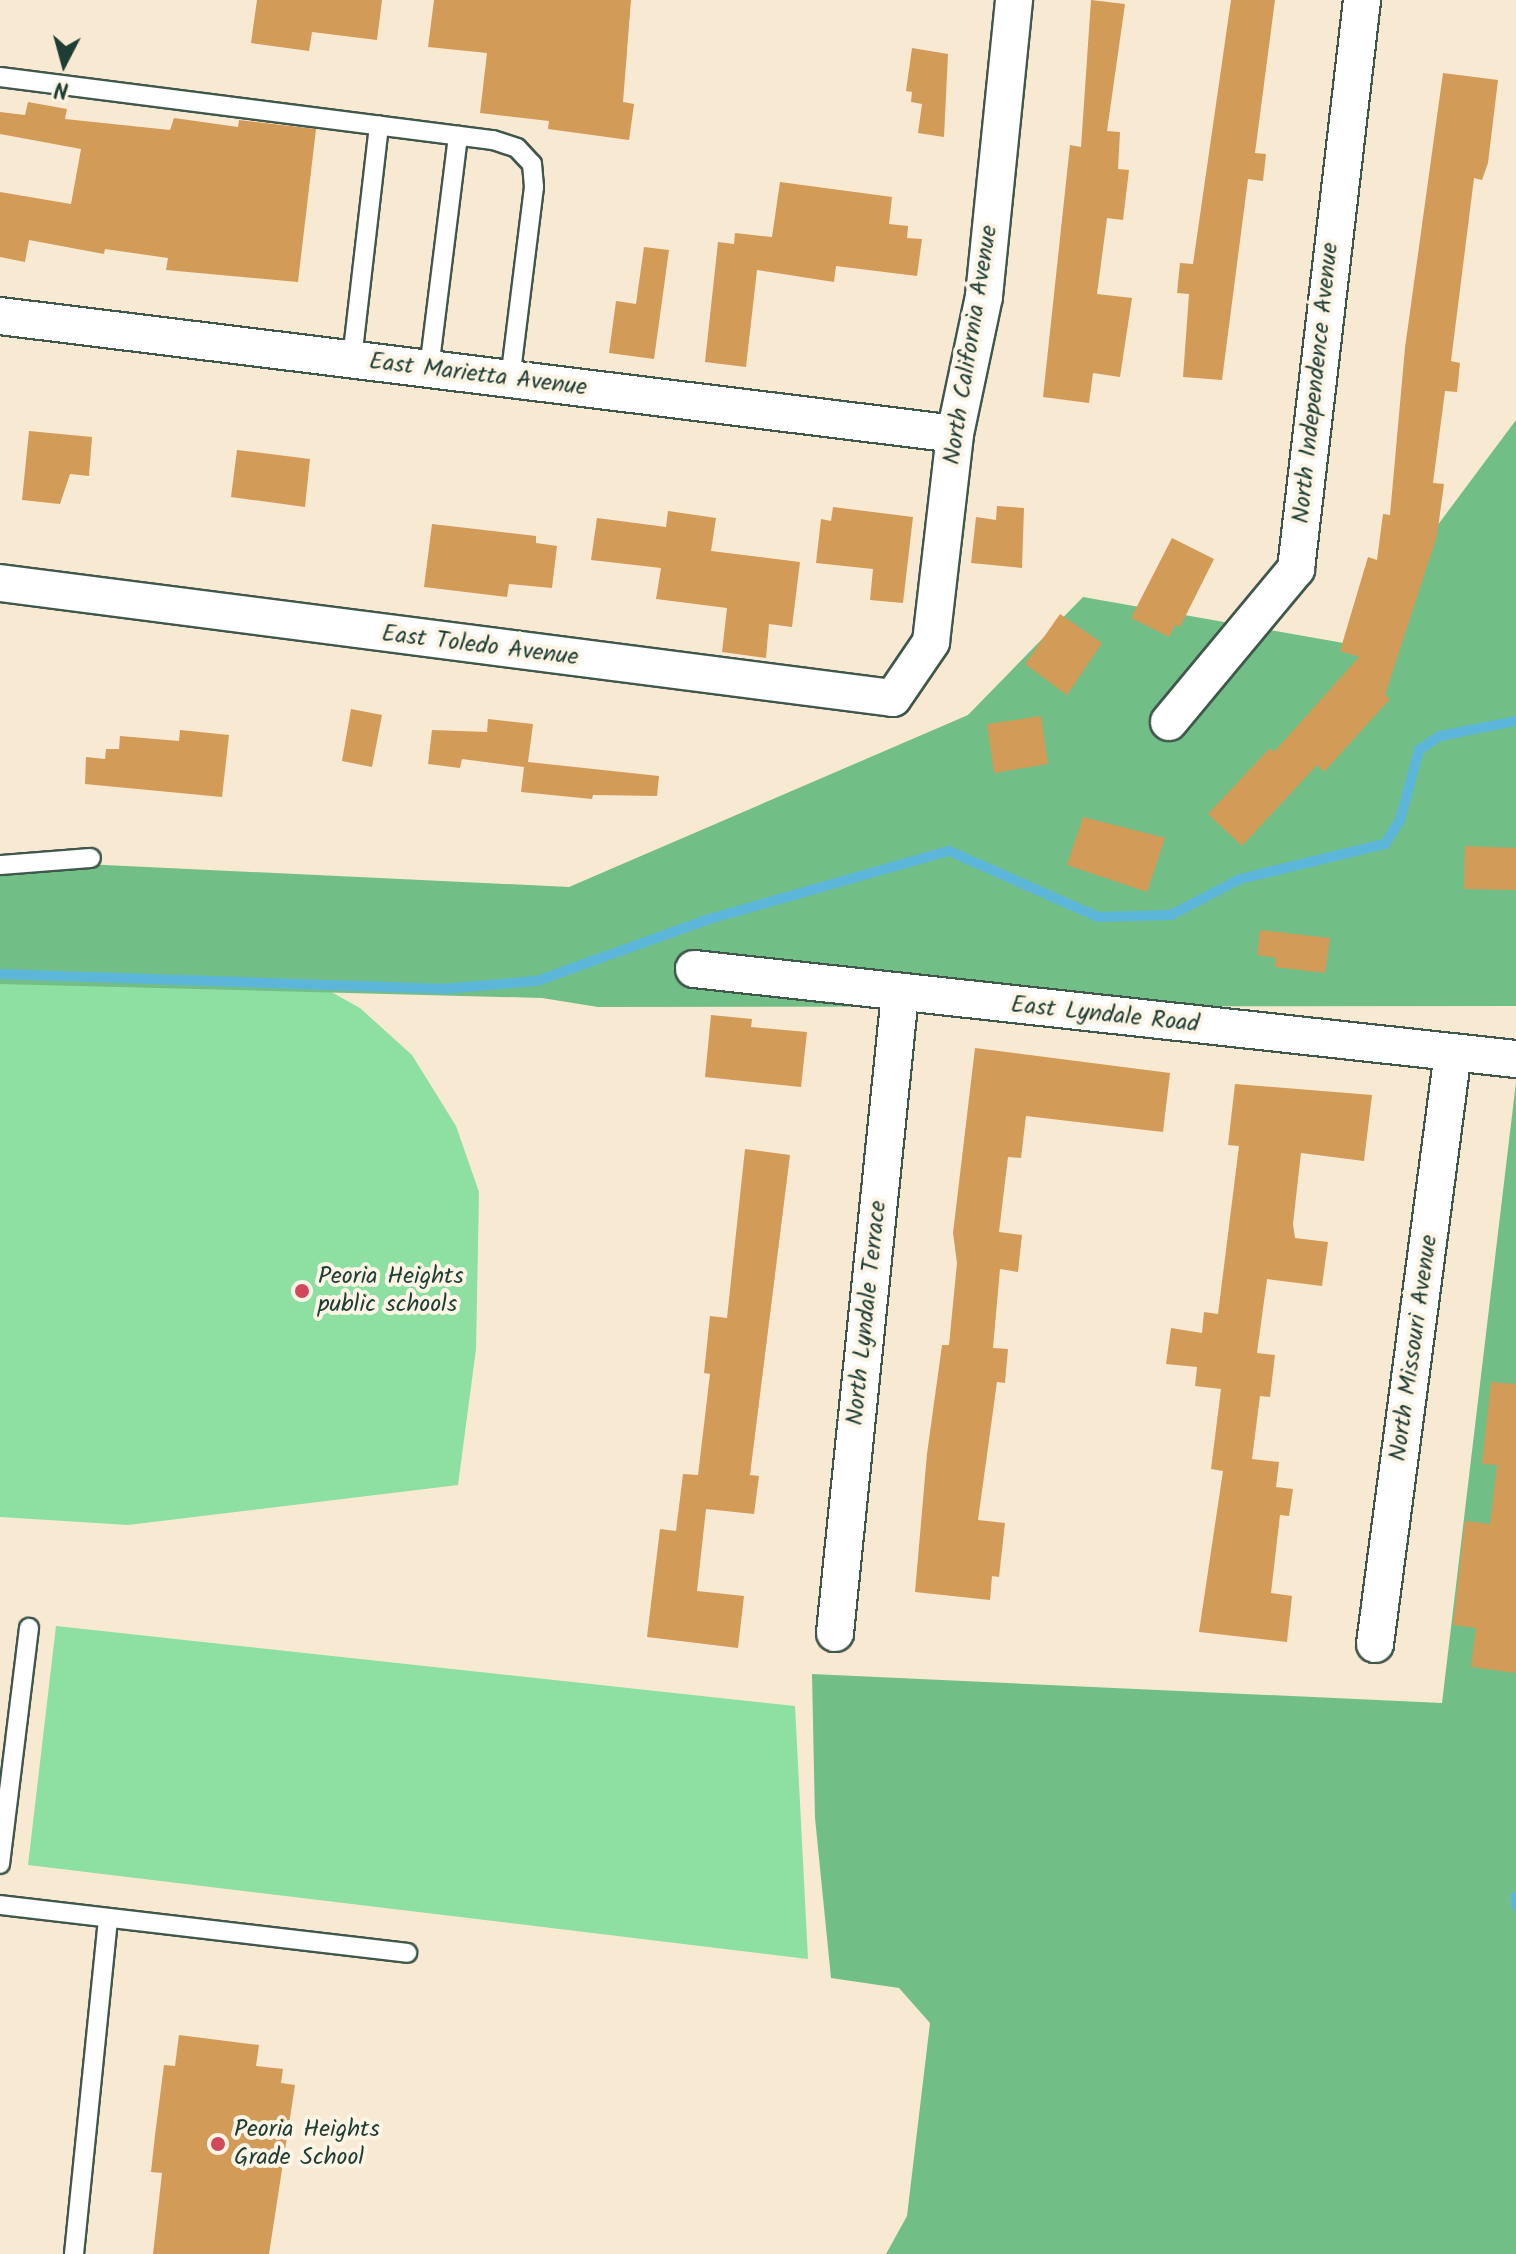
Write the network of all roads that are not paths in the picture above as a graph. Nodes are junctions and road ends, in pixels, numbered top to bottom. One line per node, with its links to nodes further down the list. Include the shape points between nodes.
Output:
1 (1014, 0): 10 (street, North California Avenue, via 984,296)
2 (1362, 0): 13 (street, North Independence Avenue, via 1296,569)
3 (0, 77): 4 (lane)
4 (379, 126): 5 (lane); 7 (lane)
5 (458, 136): 8 (lane); 9 (lane, via 517,148 532,164 534,187)
6 (0, 316): 7 (street, East Marietta Avenue)
7 (352, 359): 8 (street, East Marietta Avenue)
8 (429, 369): 9 (street, East Marietta Avenue)
9 (510, 379): 10 (street, East Marietta Avenue)
10 (955, 434): 12 (street, North California Avenue)
11 (0, 583): 12 (street, East Toledo Avenue, via 893,698)
12 (931, 642)
13 (1169, 722)
14 (91, 858): 15 (lane)
15 (0, 865)
16 (694, 969): 17 (street, East Lyndale Road)
17 (900, 994): 18 (street, East Lyndale Road); 21 (street, North Lyndale Terrace)
18 (1453, 1052): 19 (street, East Lyndale Road); 22 (street, North Missouri Avenue)
19 (1516, 1059)
20 (29, 1628): 23 (lane)
21 (835, 1633)
22 (1375, 1644)
23 (0, 1864)
24 (0, 1905): 25 (lane)
25 (108, 1920): 26 (lane); 27 (lane)
26 (407, 1953)
27 (74, 2254)

